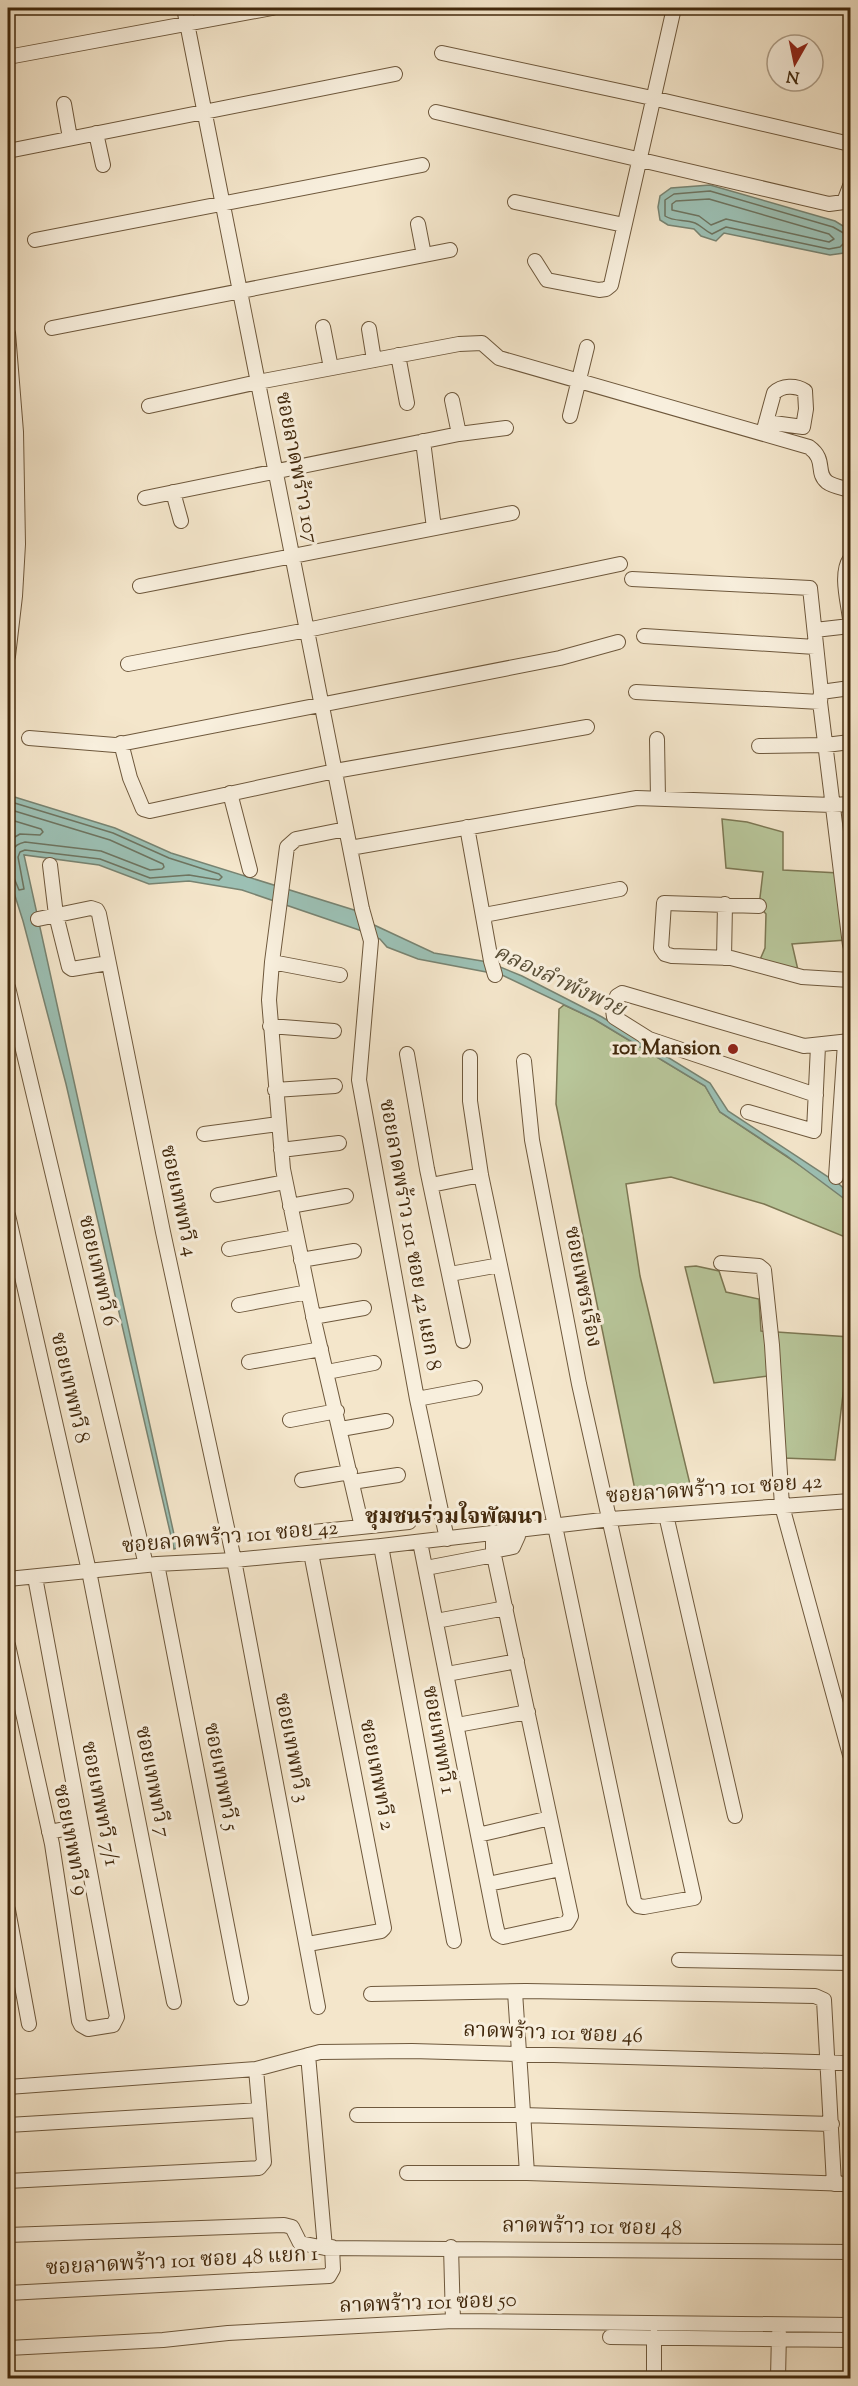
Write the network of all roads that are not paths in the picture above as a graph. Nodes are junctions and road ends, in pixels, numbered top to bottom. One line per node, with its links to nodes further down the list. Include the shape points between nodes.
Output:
1 (184, 8): 4 (street, ซอยลาดพร้าว 107)
2 (272, 8): 4 (street)
3 (674, 8): 8 (street)
4 (187, 22): 6 (street); 10 (street, ซอยลาดพร้าว 107)
5 (442, 53): 8 (street)
6 (8, 57)
7 (395, 74): 10 (street)
8 (652, 98): 14 (street); 16 (street)
9 (64, 104): 13 (street)
10 (205, 111): 12 (street); 20 (street, ซอยลาดพร้าว 107)
11 (436, 112): 16 (street)
12 (96, 133): 13 (street); 17 (street)
13 (70, 138): 15 (street)
14 (850, 144)
15 (8, 151)
16 (638, 160): 19 (street, via 829,204 844,202); 23 (street)
17 (103, 165)
18 (422, 165): 20 (street)
19 (850, 186)
20 (223, 202): 24 (street); 28 (street, ซอยลาดพร้าว 107)
21 (515, 202): 23 (street)
22 (418, 224): 26 (street)
23 (624, 225): 27 (street, via 606,289 547,280)
24 (35, 240)
25 (450, 250): 26 (street)
26 (424, 255): 28 (street)
27 (535, 261)
28 (240, 291): 30 (street); 39 (street, ซอยลาดพร้าว 107)
29 (322, 327): 36 (street)
30 (52, 328)
31 (369, 330): 35 (street)
32 (8, 333): 37 (street)
33 (587, 347): 38 (street)
34 (398, 355): 35 (street); 38 (street, via 482,343 499,358); 41 (street)
35 (375, 360): 36 (street)
36 (331, 368): 39 (street)
37 (9, 377): 45 (street)
38 (578, 381): 43 (street); 50 (street, via 765,428 809,447 820,457 826,481)
39 (258, 382): 42 (street); 48 (street, ซอยลาดพร้าว 107)
40 (452, 399): 46 (street)
41 (407, 403)
42 (149, 406)
43 (570, 416)
44 (506, 428): 46 (street)
45 (12, 432): 49 (street)
46 (459, 434): 47 (street)
47 (423, 441): 48 (street); 55 (street)
48 (275, 470): 51 (street); 57 (street, ซอยลาดพร้าว 107)
49 (12, 488): 56 (street)
50 (850, 490)
51 (173, 492): 52 (street); 54 (street)
52 (146, 498)
53 (512, 513): 55 (street)
54 (181, 521)
55 (434, 528): 57 (street)
56 (13, 544): 62 (street)
57 (292, 555): 61 (street); 65 (street, ซอยลาดพร้าว 107)
58 (850, 559): 63 (street, via 846,585)
59 (620, 564): 65 (street)
60 (632, 579): 66 (street, via 808,588)
61 (140, 586)
62 (11, 596): 70 (street)
63 (850, 619)
64 (850, 626): 66 (street)
65 (307, 630): 71 (street); 75 (street, ซอยลาดพร้าว 107)
66 (815, 630): 69 (street)
67 (644, 636): 69 (street)
68 (618, 642): 75 (street, via 560,658)
69 (815, 647): 74 (street)
70 (8, 653)
71 (128, 664)
72 (850, 688): 74 (street)
73 (636, 692): 74 (street)
74 (821, 697): 81 (street)
75 (322, 705): 80 (street); 83 (street, ซอยลาดพร้าว 107)
76 (587, 727): 83 (street)
77 (30, 738): 80 (street)
78 (657, 739): 85 (street)
79 (850, 742): 81 (street)
80 (121, 743): 84 (street, via 143,810)
81 (826, 745): 82 (street); 87 (street)
82 (759, 746)
83 (334, 771): 84 (street); 89 (street, ซอยลาดพร้าว 107)
84 (230, 792): 92 (street)
85 (658, 798): 87 (street); 88 (street, via 637,798)
86 (850, 804): 87 (street)
87 (832, 806): 93 (street)
88 (467, 827): 90 (street); 98 (street)
89 (346, 828): 90 (street, ซอยลาดพร้าว 107); 102 (street, via 294,840 288,845)
90 (350, 848): 100 (street, ซอยลาดพร้าว 107)
91 (50, 865): 97 (street)
92 (250, 870)
93 (847, 876): 101 (street)
94 (620, 889): 98 (street)
95 (725, 904): 96 (street); 103 (street); 103 (street, via 664,903 661,948 672,956)
96 (759, 906)
97 (56, 915): 99 (street, ซอยเทพทวี 4); 104 (street, via 70,969); 104 (street, ซอยเทพทวี 4, via 97,910)
98 (484, 915): 105 (street)
99 (38, 919)
100 (370, 936): 150 (street, ซอยลาดพร้าว 101 ซอย 42 แยก 8, via 359,1080)
101 (850, 945)
102 (272, 957): 106 (street); 109 (street)
103 (724, 958): 107 (street, via 801,977)
104 (108, 963): 172 (street, ซอยเทพทวี 4)
105 (493, 968)
106 (340, 975)
107 (850, 980)
108 (8, 987): 173 (street, ซอยเทพทวี 6)
109 (270, 1026): 110 (street); 117 (street)
110 (334, 1031)
111 (848, 1042): 112 (street); 125 (street)
112 (818, 1046): 118 (street); 118 (street, via 804,1046 622,993 617,996 613,1010 614,1017 649,1039)
113 (407, 1054): 127 (street)
114 (471, 1057): 124 (street, via 470,1101)
115 (524, 1060): 161 (street, ซอยเพชรเรือง, via 532,1140 579,1384)
116 (335, 1086): 117 (street)
117 (275, 1090): 120 (street)
118 (816, 1095): 119 (street, via 813,1131)
119 (748, 1112)
120 (278, 1124): 121 (street); 123 (street)
121 (204, 1134)
122 (339, 1143): 123 (street)
123 (281, 1150): 126 (street)
124 (481, 1175): 127 (street); 138 (street)
125 (836, 1177)
126 (285, 1182): 128 (street); 130 (street)
127 (431, 1185): 139 (street)
128 (218, 1195)
129 (346, 1196): 130 (street)
130 (290, 1206): 132 (street)
131 (8, 1215): 133 (street, ซอยเทพทวี 8)
132 (296, 1237): 134 (street); 136 (street)
133 (10, 1238): 175 (street, ซอยเทพทวี 8)
134 (229, 1249)
135 (354, 1251): 136 (street)
136 (301, 1260): 140 (street)
137 (720, 1263): 159 (street, via 759,1266 764,1270)
138 (500, 1265): 139 (street); 163 (street)
139 (450, 1274): 144 (street)
140 (308, 1292): 141 (street); 143 (street)
141 (239, 1305)
142 (364, 1308): 143 (street)
143 (313, 1317): 145 (street)
144 (463, 1341)
145 (321, 1349): 146 (street); 148 (street)
146 (249, 1362)
147 (374, 1363): 148 (street)
148 (327, 1372): 151 (street)
149 (475, 1388): 150 (street)
150 (417, 1399): 167 (street, ซอยลาดพร้าว 101 ซอย 42 แยก 8)
151 (337, 1411): 152 (street); 154 (street)
152 (290, 1420)
153 (386, 1421): 154 (street)
154 (340, 1429): 156 (street)
155 (398, 1475): 156 (street)
156 (351, 1477): 157 (street); 164 (street)
157 (302, 1480)
158 (850, 1501): 159 (street, ซอยลาดพร้าว 101 ซอย 42)
159 (782, 1506): 160 (street, ซอยลาดพร้าว 101 ซอย 42); 185 (street)
160 (666, 1515): 161 (street, ซอยลาดพร้าว 101 ซอย 42); 186 (street)
161 (611, 1519): 163 (street, ซอยลาดพร้าว 101 ซอย 42); 163 (street, ซอยเพชรเรือง, via 694,1898 644,1907 634,1901)
162 (408, 1522): 164 (street)
163 (553, 1524): 165 (street, ซอยลาดพร้าว 101 ซอย 42)
164 (363, 1527): 166 (street)
165 (511, 1530): 167 (street, ซอยลาดพร้าว 101 ซอย 42); 171 (street, via 508,1537 493,1542)
166 (314, 1532)
167 (447, 1539): 168 (street, ซอยลาดพร้าว 101 ซอย 42)
168 (420, 1542): 169 (street, ซอยลาดพร้าว 101 ซอย 42); 174 (street)
169 (381, 1546): 170 (street, ซอยลาดพร้าว 101 ซอย 42); 194 (street, ซอยเทพทวี 1)
170 (311, 1552): 172 (street, ซอยลาดพร้าว 101 ซอย 42); 195 (street, ซอยเทพทวี 2, via 384,1928)
171 (493, 1553): 174 (street); 178 (street)
172 (234, 1560): 173 (street, ซอยลาดพร้าว 101 ซอย 42); 195 (street, ซอยเทพทวี 3)
173 (151, 1564): 175 (street, ซอยลาดพร้าว 101 ซอย 42); 200 (street, ซอยเทพทวี 5)
174 (426, 1568): 179 (street)
175 (89, 1571): 176 (street, ซอยลาดพร้าว 101 ซอย 42); 201 (street, ซอยเทพทวี 7)
176 (35, 1577): 177 (street, ซอยลาดพร้าว 101 ซอย 42); 188 (street, ซอยเทพทวี 7/1)
177 (8, 1579)
178 (506, 1608): 179 (street); 181 (street)
179 (436, 1621): 182 (street)
180 (8, 1645): 189 (street, ซอยเทพทวี 9)
181 (517, 1661): 182 (street); 183 (street)
182 (447, 1674): 184 (street)
183 (528, 1712): 184 (street); 187 (street)
184 (457, 1725): 190 (street)
185 (850, 1755)
186 (735, 1816)
187 (550, 1818): 190 (street); 191 (street)
188 (80, 1826): 189 (street); 204 (street, ซอยเทพทวี 7/1, via 117,2017 113,2025)
189 (49, 1832): 204 (street, ซอยเทพทวี 9, via 79,2021 88,2029)
190 (478, 1835): 192 (street)
191 (561, 1869): 192 (street); 192 (street, via 571,1916 563,1924 500,1936)
192 (488, 1884)
193 (8, 1910): 203 (street)
194 (454, 1941)
195 (308, 1944): 202 (street, ซอยเทพทวี 3)
196 (680, 1960): 197 (street)
197 (850, 1963)
198 (515, 1992): 199 (street); 206 (street); 207 (street, via 815,1996 825,2003)
199 (371, 1994)
200 (242, 1998)
201 (174, 2002)
202 (318, 2007)
203 (29, 2024)
204 (100, 2027)
205 (309, 2055): 206 (street, ลาดพร้าว 101 ซอย 46, via 402,2051); 209 (street, ลาดพร้าว 101 ซอย 46); 223 (street)
206 (520, 2055): 207 (street, ลาดพร้าว 101 ซอย 46); 213 (street)
207 (828, 2063): 208 (street, ลาดพร้าว 101 ซอย 46); 214 (street)
208 (850, 2063)
209 (256, 2069): 210 (street, ลาดพร้าว 101 ซอย 46); 211 (street)
210 (8, 2087)
211 (259, 2110): 215 (street); 218 (street, via 264,2162 260,2168)
212 (357, 2115): 213 (street)
213 (522, 2115): 214 (street); 217 (street)
214 (831, 2124): 219 (street)
215 (8, 2125)
216 (407, 2173): 217 (street)
217 (527, 2174): 219 (street)
218 (8, 2181)
219 (834, 2184): 220 (street)
220 (850, 2184)
221 (8, 2235): 223 (street, ลาดพร้าว 101 ซอย 48, via 284,2225 292,2227 300,2243)
222 (451, 2247): 223 (street, ลาดพร้าว 101 ซอย 48); 224 (street, ลาดพร้าว 101 ซอย 48); 226 (street)
223 (329, 2248): 225 (street, ซอยลาดพร้าว 101 ซอย 48 แยก 1, via 333,2269 329,2276)
224 (850, 2252)
225 (8, 2293)
226 (453, 2322): 227 (street, ลาดพร้าว 101 ซอย 50); 233 (street, ลาดพร้าว 101 ซอย 50)
227 (778, 2324): 228 (street, ลาดพร้าว 101 ซอย 50); 231 (street)
228 (850, 2325)
229 (610, 2337): 230 (street)
230 (654, 2337): 231 (street); 234 (street)
231 (779, 2340): 232 (street); 235 (street)
232 (850, 2340)
233 (8, 2348)
234 (654, 2379)
235 (778, 2379)

